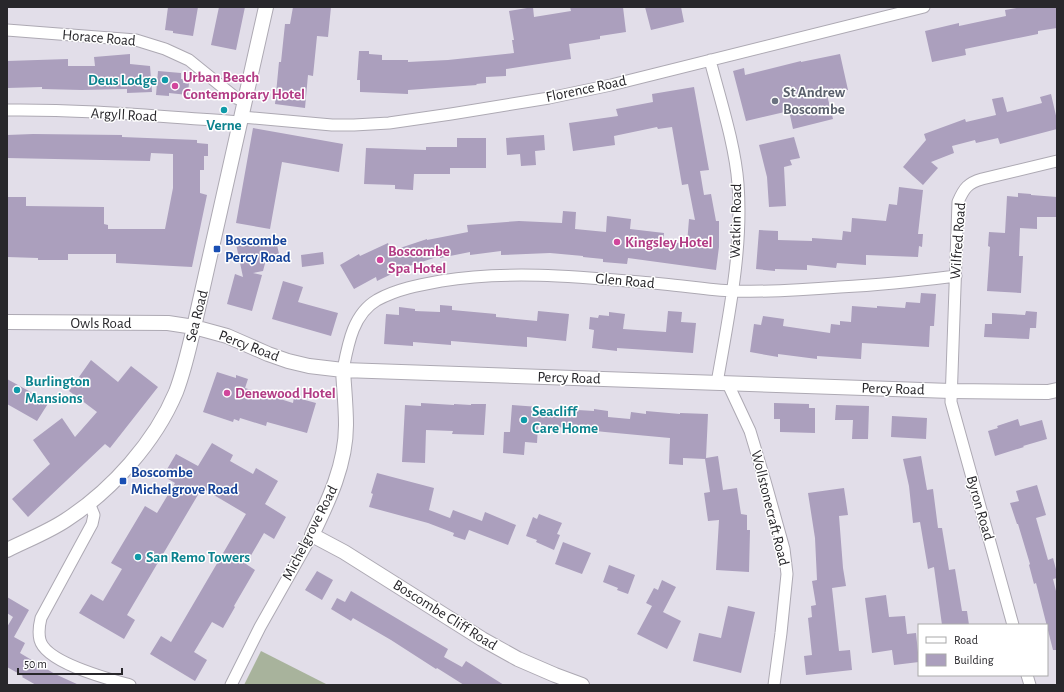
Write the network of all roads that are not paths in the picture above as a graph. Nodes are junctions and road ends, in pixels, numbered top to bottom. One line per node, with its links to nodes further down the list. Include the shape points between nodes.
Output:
1 (266, 7): 6 (street, Sea Road)
2 (924, 7): 3 (street, Florence Road)
3 (896, 10): 5 (street, Florence Road)
4 (7, 30): 6 (street, Horace Road, via 136,40 189,60 236,98)
5 (710, 60): 8 (street, Florence Road, via 549,98 388,123 332,125); 11 (street, Watkin Road, via 736,160 739,229)
6 (245, 101): 8 (street, Sea Road)
7 (7, 110): 8 (street, Argyll Road)
8 (242, 120): 13 (street, Sea Road)
9 (1057, 161): 10 (street, Wilfred Road, via 972,182 963,191 958,202)
10 (956, 276): 11 (street, Glen Road, via 802,290); 17 (street, Wilfred Road)
11 (733, 291): 14 (street, Glen Road, via 575,277 515,276 455,279 413,286 375,301 362,314 350,336); 15 (street, Watkin Road)
12 (7, 322): 13 (street, Owls Road, via 168,323)
13 (194, 328): 14 (street, Percy Road, via 227,336 288,361); 18 (street, Sea Road, via 182,375 163,416 125,469 109,487)
14 (343, 370): 15 (street, Percy Road); 19 (street, Michelgrove Road, via 346,426 344,450 337,480)
15 (722, 384): 17 (street, Percy Road); 25 (street, Wollstonecraft Road, via 750,431 784,549 787,574)
16 (1057, 390): 17 (street, Percy Road)
17 (951, 391): 21 (street, Byron Road, via 951,402)
18 (89, 503): 20 (street, Sea Road, via 66,520); 22 (street, via 94,515 92,524 41,618 40,641 46,651 66,664)
19 (312, 535): 23 (street, Michelgrove Road, via 260,627); 24 (street, Boscombe Cliff Road, via 518,659)
20 (7, 550)
21 (1013, 624)
22 (130, 685)
23 (231, 685)
24 (582, 685)
25 (774, 685)

